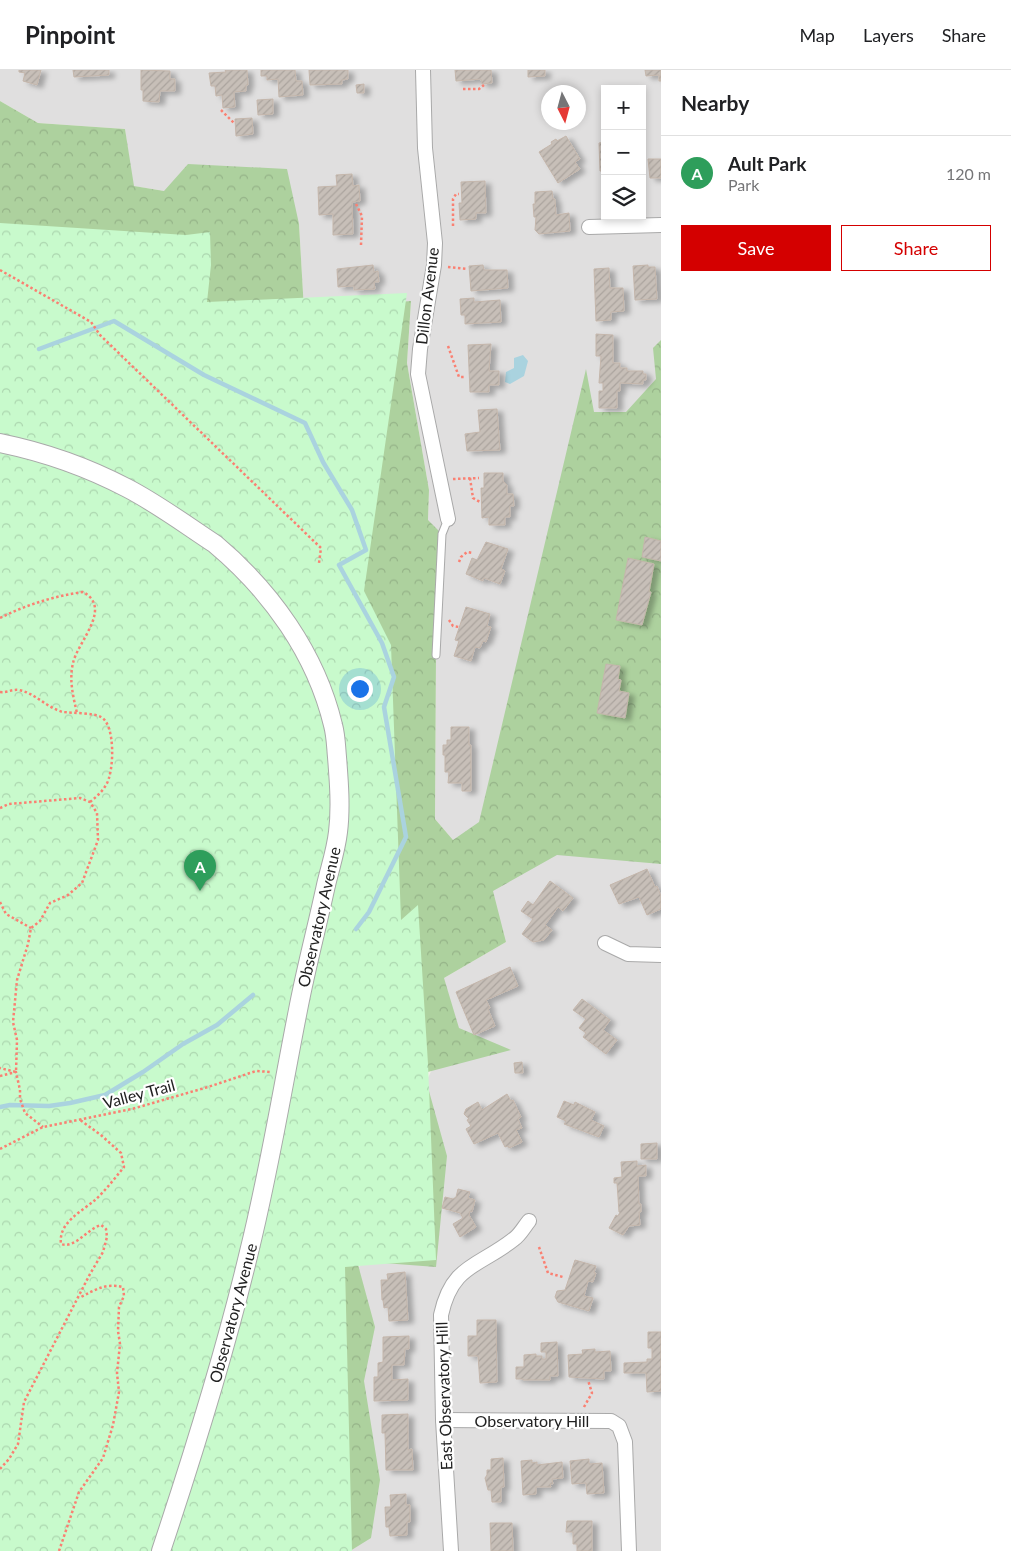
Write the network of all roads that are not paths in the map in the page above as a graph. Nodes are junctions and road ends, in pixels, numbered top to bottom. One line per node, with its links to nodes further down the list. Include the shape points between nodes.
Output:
1 (423, 70): 5 (street, Dillon Avenue, via 435,243 418,374)
2 (661, 224): 3 (street)
3 (589, 227)
4 (0, 443): 11 (street, Observatory Avenue, via 55,457 92,471 129,489 215,544 250,576 291,629 308,658 334,727 339,781 338,833 298,1010 274,1141 223,1354)
5 (448, 519): 6 (lane, via 442,534)
6 (436, 655)
7 (605, 943): 8 (street, via 628,954)
8 (661, 954)
9 (529, 1221): 10 (street, East Observatory Hill, via 515,1238 462,1272 447,1294 441,1315)
10 (444, 1420): 12 (street, East Observatory Hill); 13 (street, Observatory Hill, via 612,1421 619,1426 625,1442)
11 (161, 1551)
12 (451, 1551)
13 (629, 1551)

